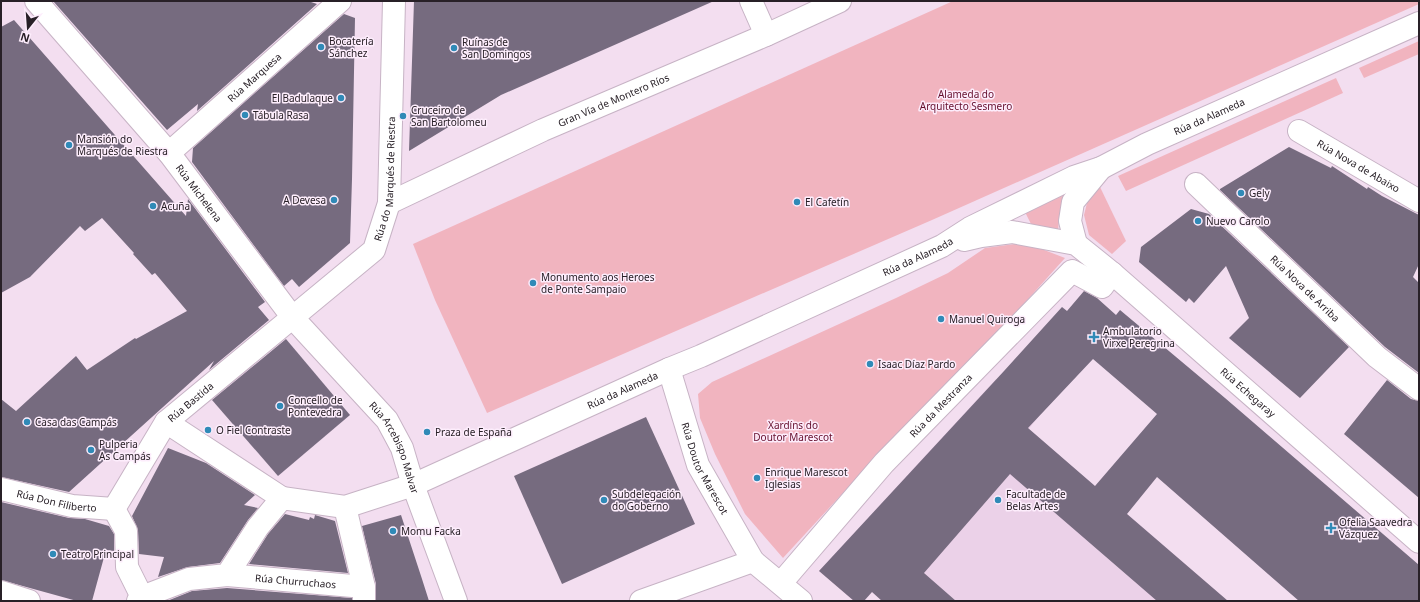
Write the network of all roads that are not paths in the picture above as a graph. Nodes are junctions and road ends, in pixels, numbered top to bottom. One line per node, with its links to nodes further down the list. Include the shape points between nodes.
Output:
1 (36, 1): 9 (street, Rúa Michelena)
2 (340, 1): 9 (street, Rúa Marquesa)
3 (394, 1): 13 (street, Rúa do Marqués de Riestra)
4 (751, 1): 7 (street)
5 (840, 1): 7 (street, Gran Vía de Montero Ríos)
6 (1419, 22): 10 (street, Rúa da Alameda, via 1147,144)
7 (766, 35): 13 (street, Gran Vía de Montero Ríos, via 543,130)
8 (1299, 131): 12 (street, Rúa Nova de Abaixo)
9 (169, 153): 17 (street, Rúa Michelena)
10 (1101, 168): 14 (street, via 1073,202 1070,221); 15 (street, Rúa da Alameda, via 1074,178 970,228)
11 (1196, 184): 19 (street, Rúa Nova de Arriba, via 1377,357)
12 (1419, 200)
13 (389, 203): 17 (street, Rúa do Marqués de Riestra, via 374,250)
14 (1076, 244): 15 (street, Rúa Echegaray, via 1012,232 981,236); 16 (street, Rúa Echegaray)
15 (942, 246): 18 (street, Rúa da Alameda)
16 (1112, 273): 26 (street, Rúa Echegaray); 29 (street, Rúa da Mestranza, via 1102,287 1072,271 884,463)
17 (293, 318): 20 (street, Rúa Bastida); 21 (street, Rúa Arcebispo Malvar, via 387,420 402,448)
18 (669, 369): 21 (street, Rúa da Alameda); 27 (street, Rúa Doutor Marescot, via 698,465)
19 (1419, 389)
20 (166, 422): 23 (street); 25 (street, Rúa Bastida)
21 (413, 485): 24 (street, Rúa da Alameda); 34 (street, Rúa Arcebispo Malvar)
22 (1, 489): 25 (street, Rúa Don Filiberto, via 72,506)
23 (282, 498): 24 (street); 28 (street, via 258,526)
24 (344, 507): 31 (street)
25 (114, 509): 32 (street, via 126,531 127,567)
26 (1419, 542)
27 (753, 561): 29 (street); 35 (street)
28 (227, 575): 31 (street, Rúa Churruchaos); 32 (street, Rúa Churruchaos, via 189,579)
29 (781, 583): 36 (street)
30 (1, 592): 33 (street)
31 (364, 594)
32 (142, 600)
33 (29, 601)
34 (456, 601)
35 (641, 601)
36 (801, 601)

